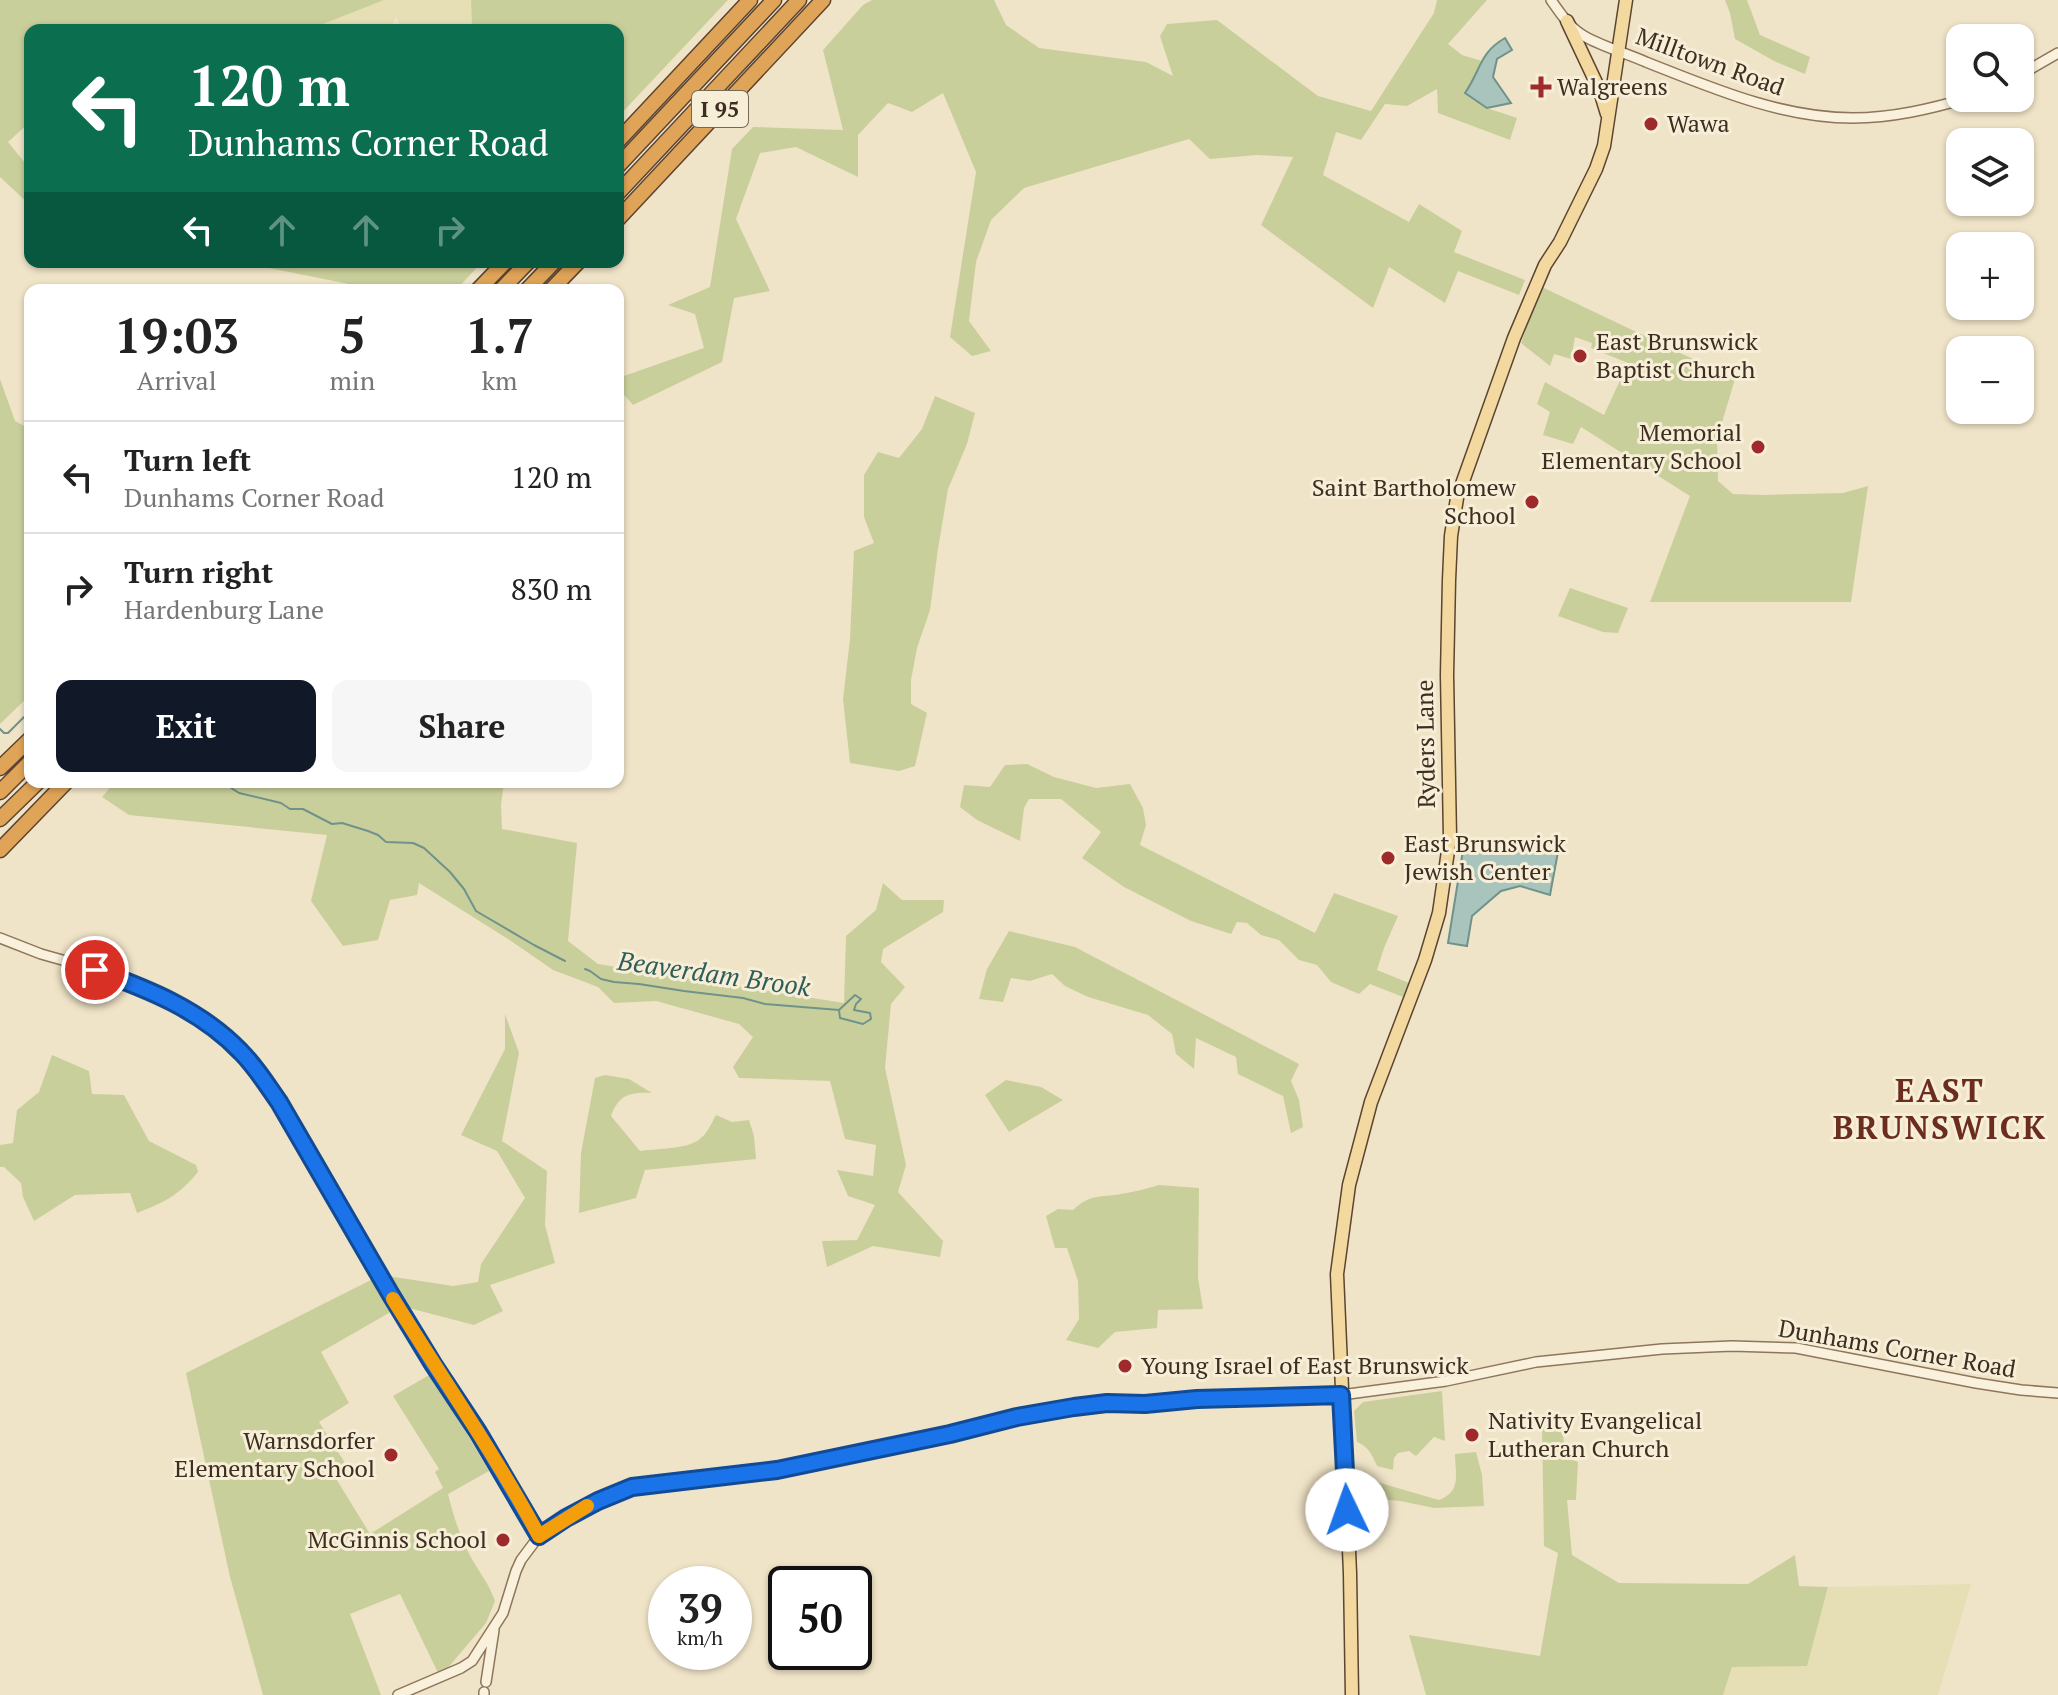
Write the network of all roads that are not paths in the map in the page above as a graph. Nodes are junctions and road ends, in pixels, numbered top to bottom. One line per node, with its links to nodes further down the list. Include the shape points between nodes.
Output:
1 (750, 0): 13 (highway, I 95)
2 (774, 0): 14 (highway, I 95)
3 (799, 0): 15 (highway, I 95)
4 (823, 0): 16 (highway, I 95)
5 (1551, 0): 7 (street, Milltown Road)
6 (1626, 0): 8 (main road, Ryders Lane)
7 (1567, 21): 8 (street, Milltown Road, via 1585,37); 12 (main road)
8 (1620, 51): 11 (street, Milltown Road, via 1750,101 1806,114 1883,117); 12 (main road, Ryders Lane)
9 (2058, 53): 10 (street)
10 (2034, 67)
11 (1946, 104)
12 (1608, 119): 35 (main road, Ryders Lane, via 1596,169 1514,338 1457,498 1447,675 1450,837 1439,913 1371,1102 1349,1185 1337,1274)
13 (624, 135)
14 (624, 160)
15 (624, 187)
16 (624, 213)
17 (499, 268): 21 (highway)
18 (522, 268): 22 (highway)
19 (548, 268): 23 (highway)
20 (572, 268): 24 (highway)
21 (484, 284)
22 (507, 284)
23 (533, 284)
24 (557, 284)
25 (24, 745): 26 (highway)
26 (0, 768)
27 (24, 768): 30 (highway)
28 (32, 788): 31 (highway)
29 (60, 788): 32 (highway)
30 (0, 792)
31 (0, 821)
32 (0, 852)
33 (0, 938): 36 (street, via 157,994 191,1011 241,1051 279,1102)
34 (2058, 1393): 35 (street, Dunhams Corner Road, via 1976,1383 1796,1348 1732,1346 1563,1358)
35 (1341, 1395): 36 (street, Dunhams Corner Road, via 1107,1403 1017,1417 777,1470 632,1487); 40 (main road, Ryders Lane)
36 (539, 1536): 37 (street, Dunhams Corner Road, via 521,1560)
37 (493, 1629): 38 (street); 39 (street, Dunhams Corner Road, via 472,1661)
38 (485, 1690)
39 (398, 1695)
40 (1352, 1695)

